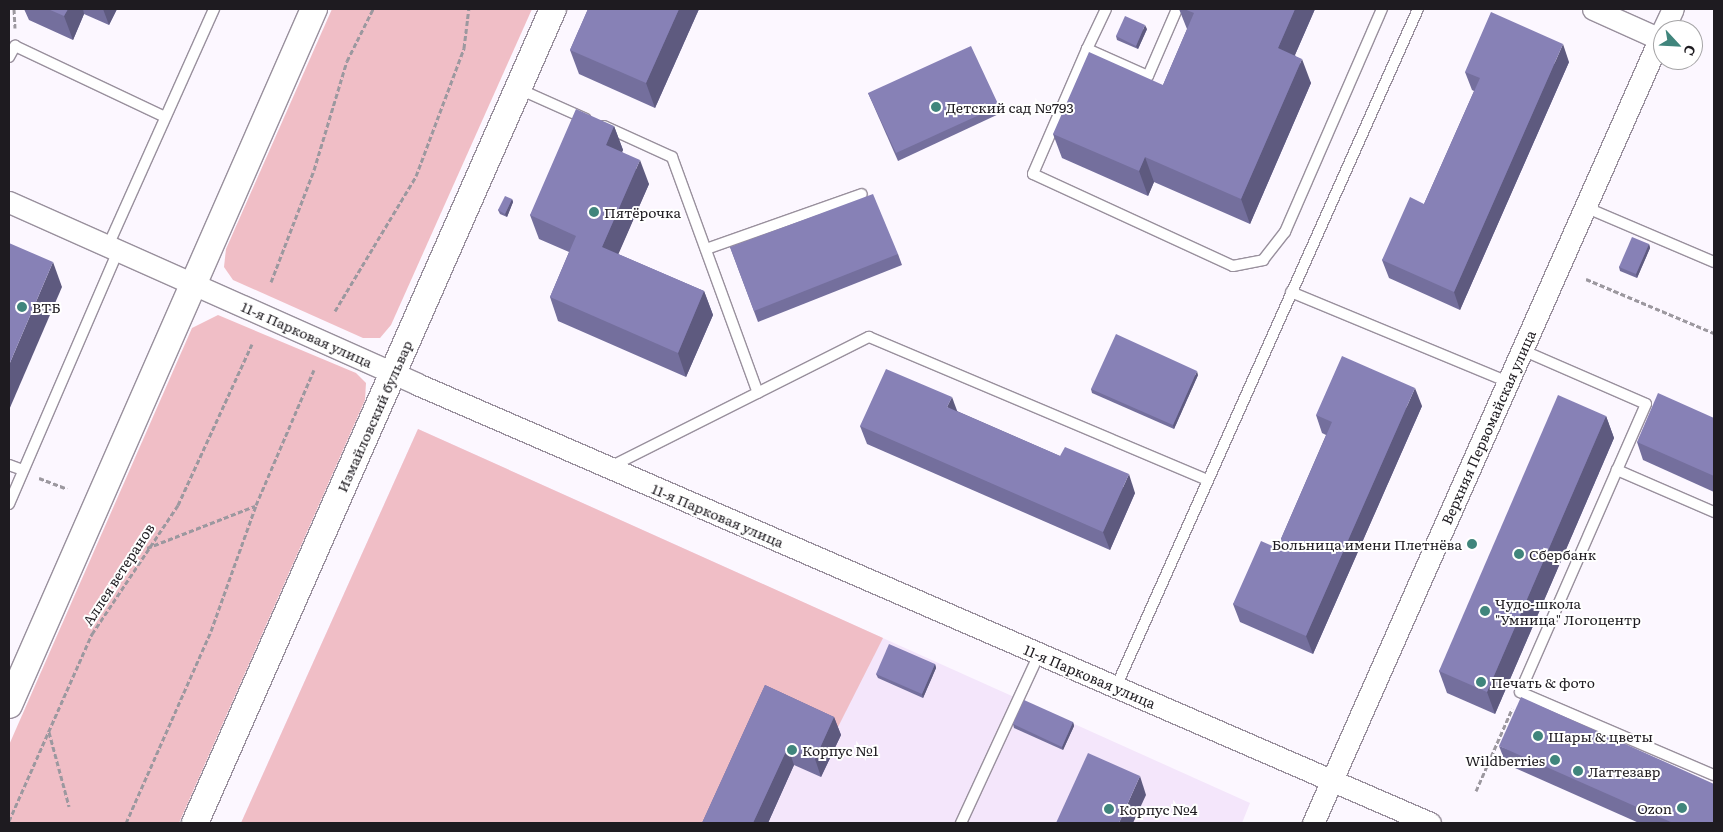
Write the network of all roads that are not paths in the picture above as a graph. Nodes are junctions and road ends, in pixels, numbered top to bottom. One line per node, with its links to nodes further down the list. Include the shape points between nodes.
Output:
1 (214, 9): 15 (lane)
2 (314, 9): 22 (street)
3 (553, 9): 14 (street, Измайловский бульвар)
4 (1106, 9): 11 (lane)
5 (1177, 9): 11 (lane, via 1148,76)
6 (1382, 9): 11 (lane, via 1285,232 1263,260 1233,266 1033,174)
7 (1418, 9): 23 (lane)
8 (1593, 9): 9 (street)
9 (1621, 16): 10 (street)
10 (1653, 29)
11 (1087, 49)
12 (1653, 53): 18 (street, Верхняя Первомайская улица)
13 (9, 57): 15 (lane, via 15,46)
14 (518, 88): 20 (lane, via 672,157); 25 (street, Измайловский бульвар)
15 (165, 116): 19 (lane)
16 (862, 194): 20 (lane)
17 (9, 202): 19 (street, 11-я Парковая улица)
18 (1585, 207): 21 (lane); 24 (street, Верхняя Первомайская улица)
19 (113, 249): 22 (street, 11-я Парковая улица); 30 (lane)
20 (706, 249): 27 (lane)
21 (1714, 262)
22 (193, 283): 25 (street, 11-я Парковая улица); 37 (street)
23 (1291, 292): 26 (lane); 32 (lane)
24 (1522, 350): 26 (street, Верхняя Первомайская улица); 31 (lane, via 1646,404)
25 (393, 372): 29 (street, 11-я Парковая улица); 40 (street, Измайловский бульвар)
26 (1508, 382): 39 (street, Верхняя Первомайская улица)
27 (758, 393): 29 (lane); 32 (lane, via 869,337)
28 (9, 464): 30 (lane)
29 (609, 468): 35 (street, 11-я Парковая улица)
30 (23, 470): 33 (lane)
31 (1617, 470): 34 (lane); 38 (lane, via 1520,692)
32 (1207, 480): 36 (lane)
33 (9, 504)
34 (1714, 512)
35 (1039, 654): 36 (street, 11-я Парковая улица); 41 (lane)
36 (1116, 687): 39 (street, 11-я Парковая улица)
37 (9, 705)
38 (1714, 775)
39 (1331, 780): 42 (street, Верхняя Первомайская улица); 43 (street, 11-я Парковая улица)
40 (195, 823)
41 (961, 823)
42 (1313, 823)
43 (1430, 823)

